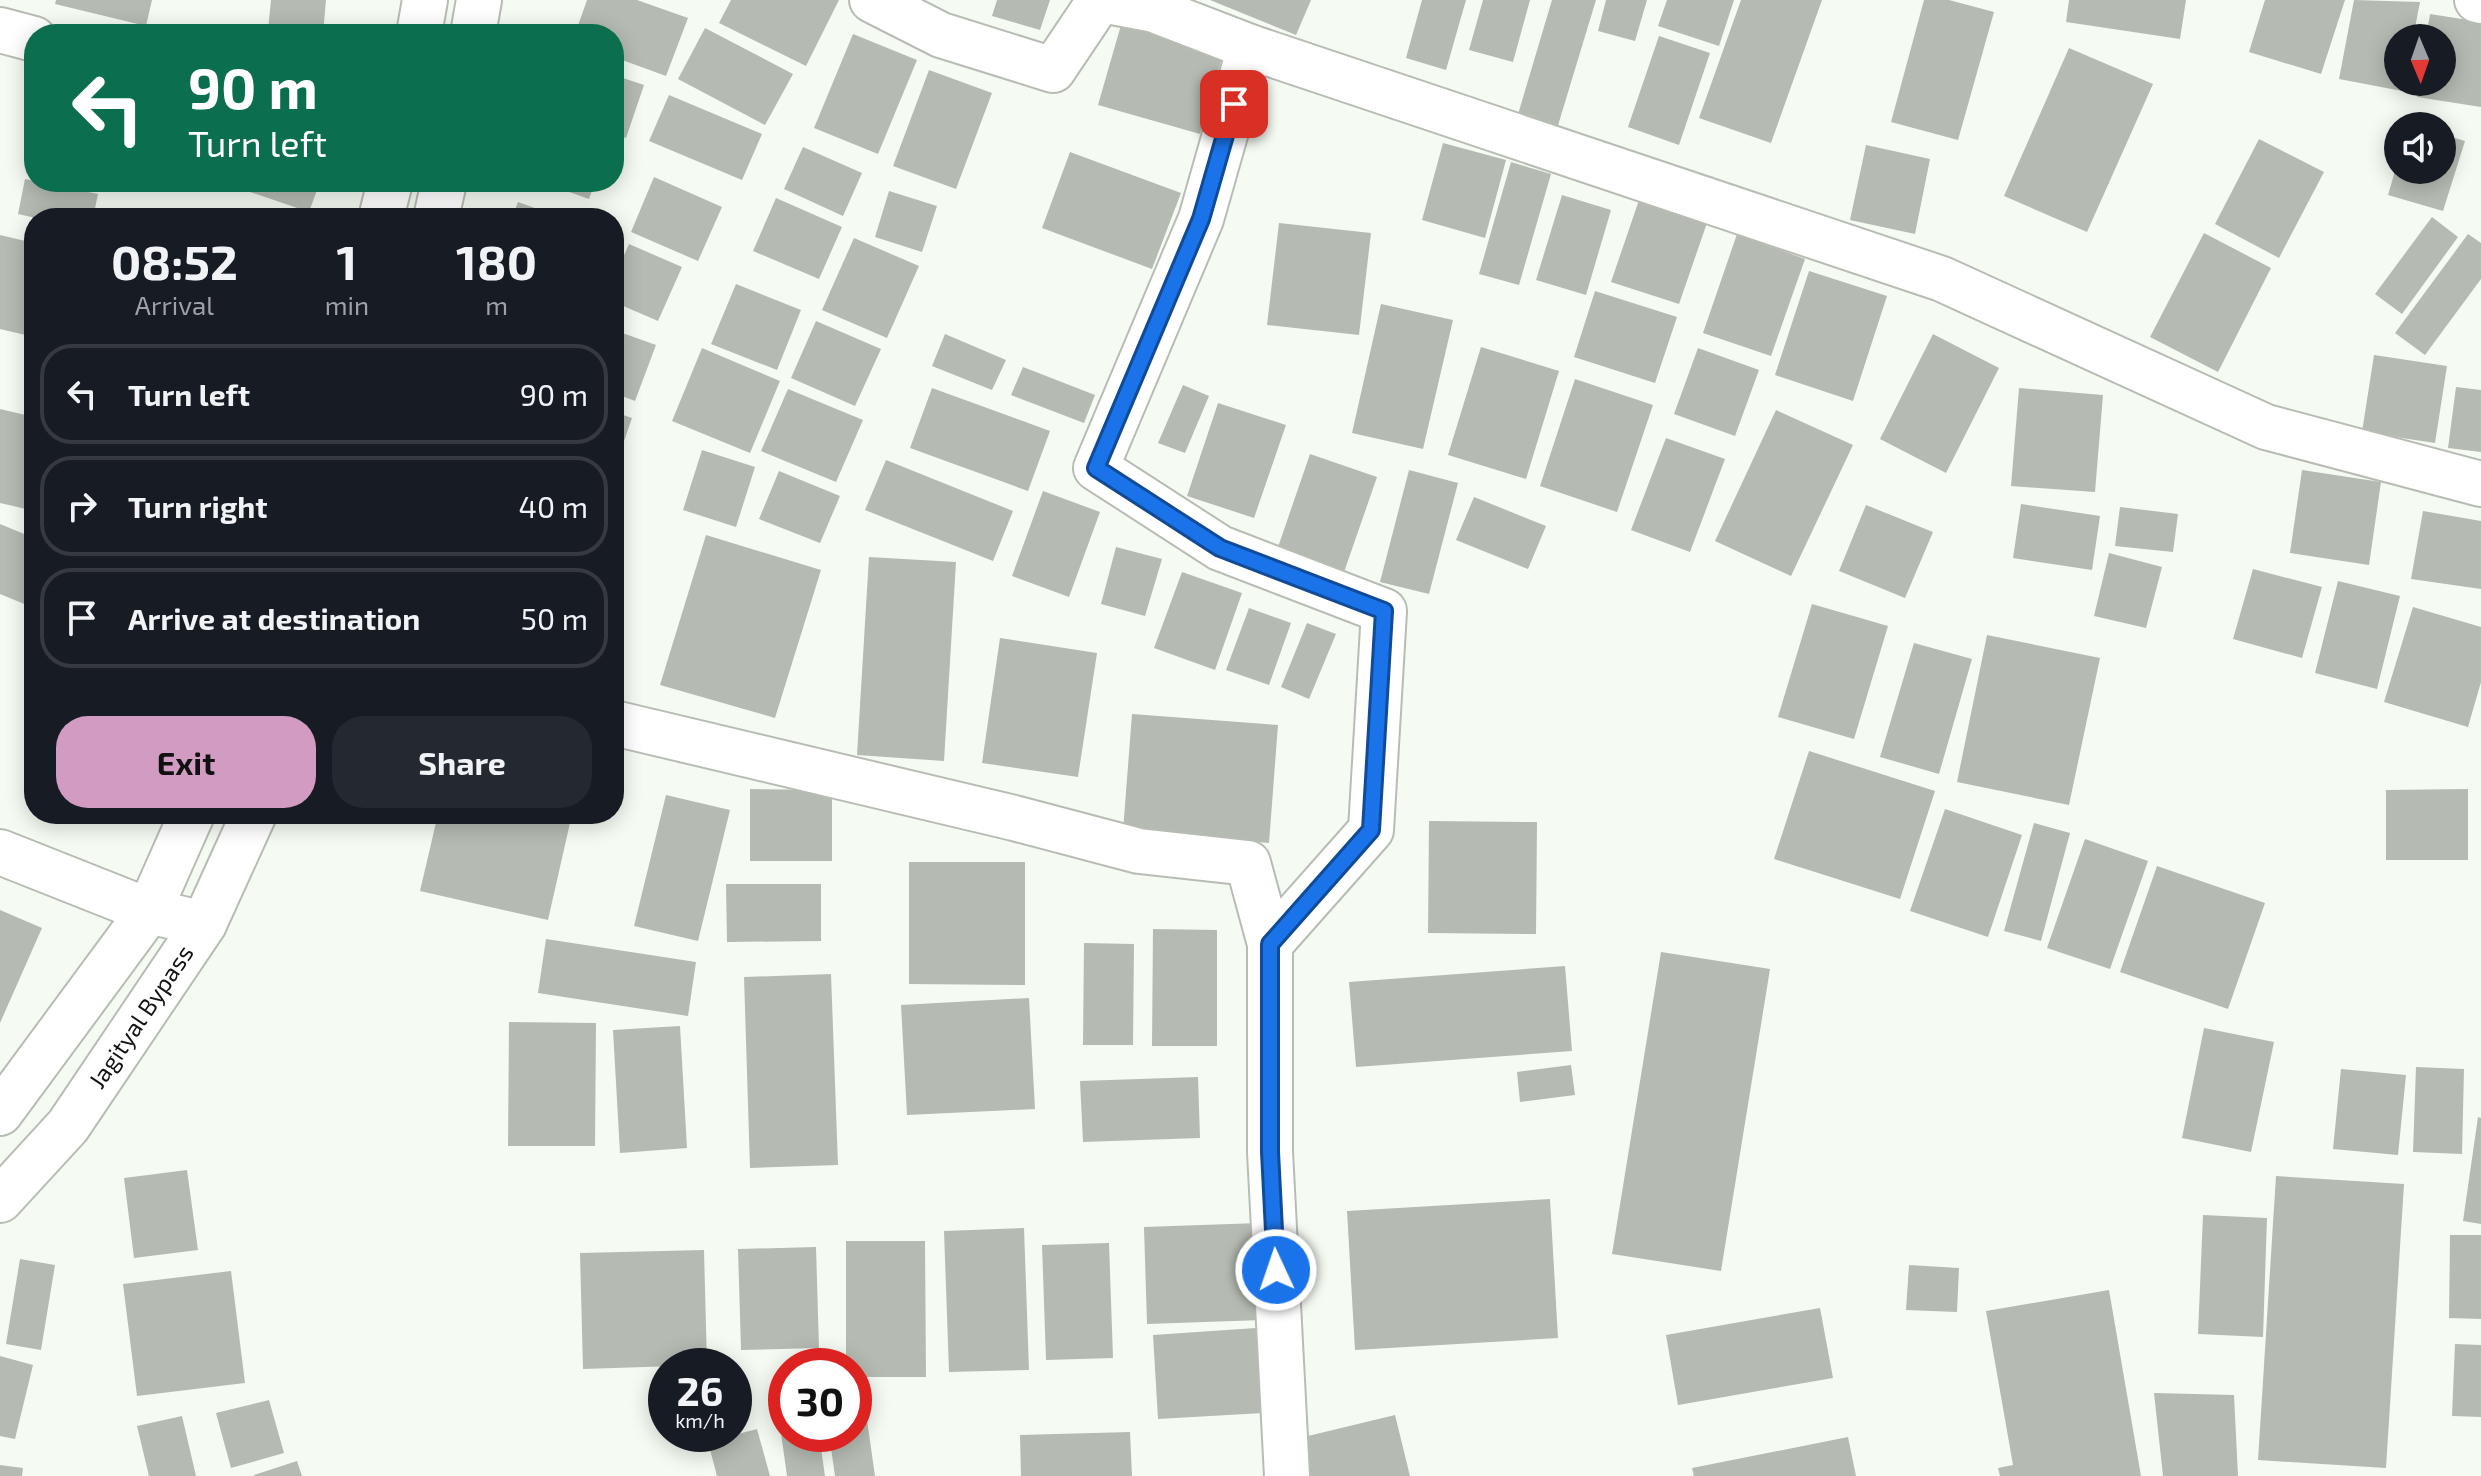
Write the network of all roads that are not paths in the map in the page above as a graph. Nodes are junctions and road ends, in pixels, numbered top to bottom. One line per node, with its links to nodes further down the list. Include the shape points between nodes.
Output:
1 (425, 0): 5 (street)
2 (479, 0): 6 (street)
3 (872, 0): 4 (street, via 941,35 1053,70)
4 (1101, 0): 9 (street, via 1154,10)
5 (421, 24)
6 (475, 24)
7 (0, 30): 8 (street)
8 (24, 36)
9 (1250, 47): 10 (street, via 1942,279 2266,427); 17 (street, via 1201,219 1096,468 1220,548 1384,611 1371,830)
10 (2481, 484)
11 (624, 725): 17 (street, via 1139,851 1248,863)
12 (188, 824): 15 (street)
13 (249, 824): 16 (street, Jagityal Bypass)
14 (0, 852): 15 (street)
15 (149, 911): 16 (street); 18 (street)
16 (204, 924): 19 (street, Jagityal Bypass, via 68,1126)
17 (1270, 944): 20 (street, via 1270,1152)
18 (0, 1113)
19 (0, 1200)
20 (1287, 1476)

